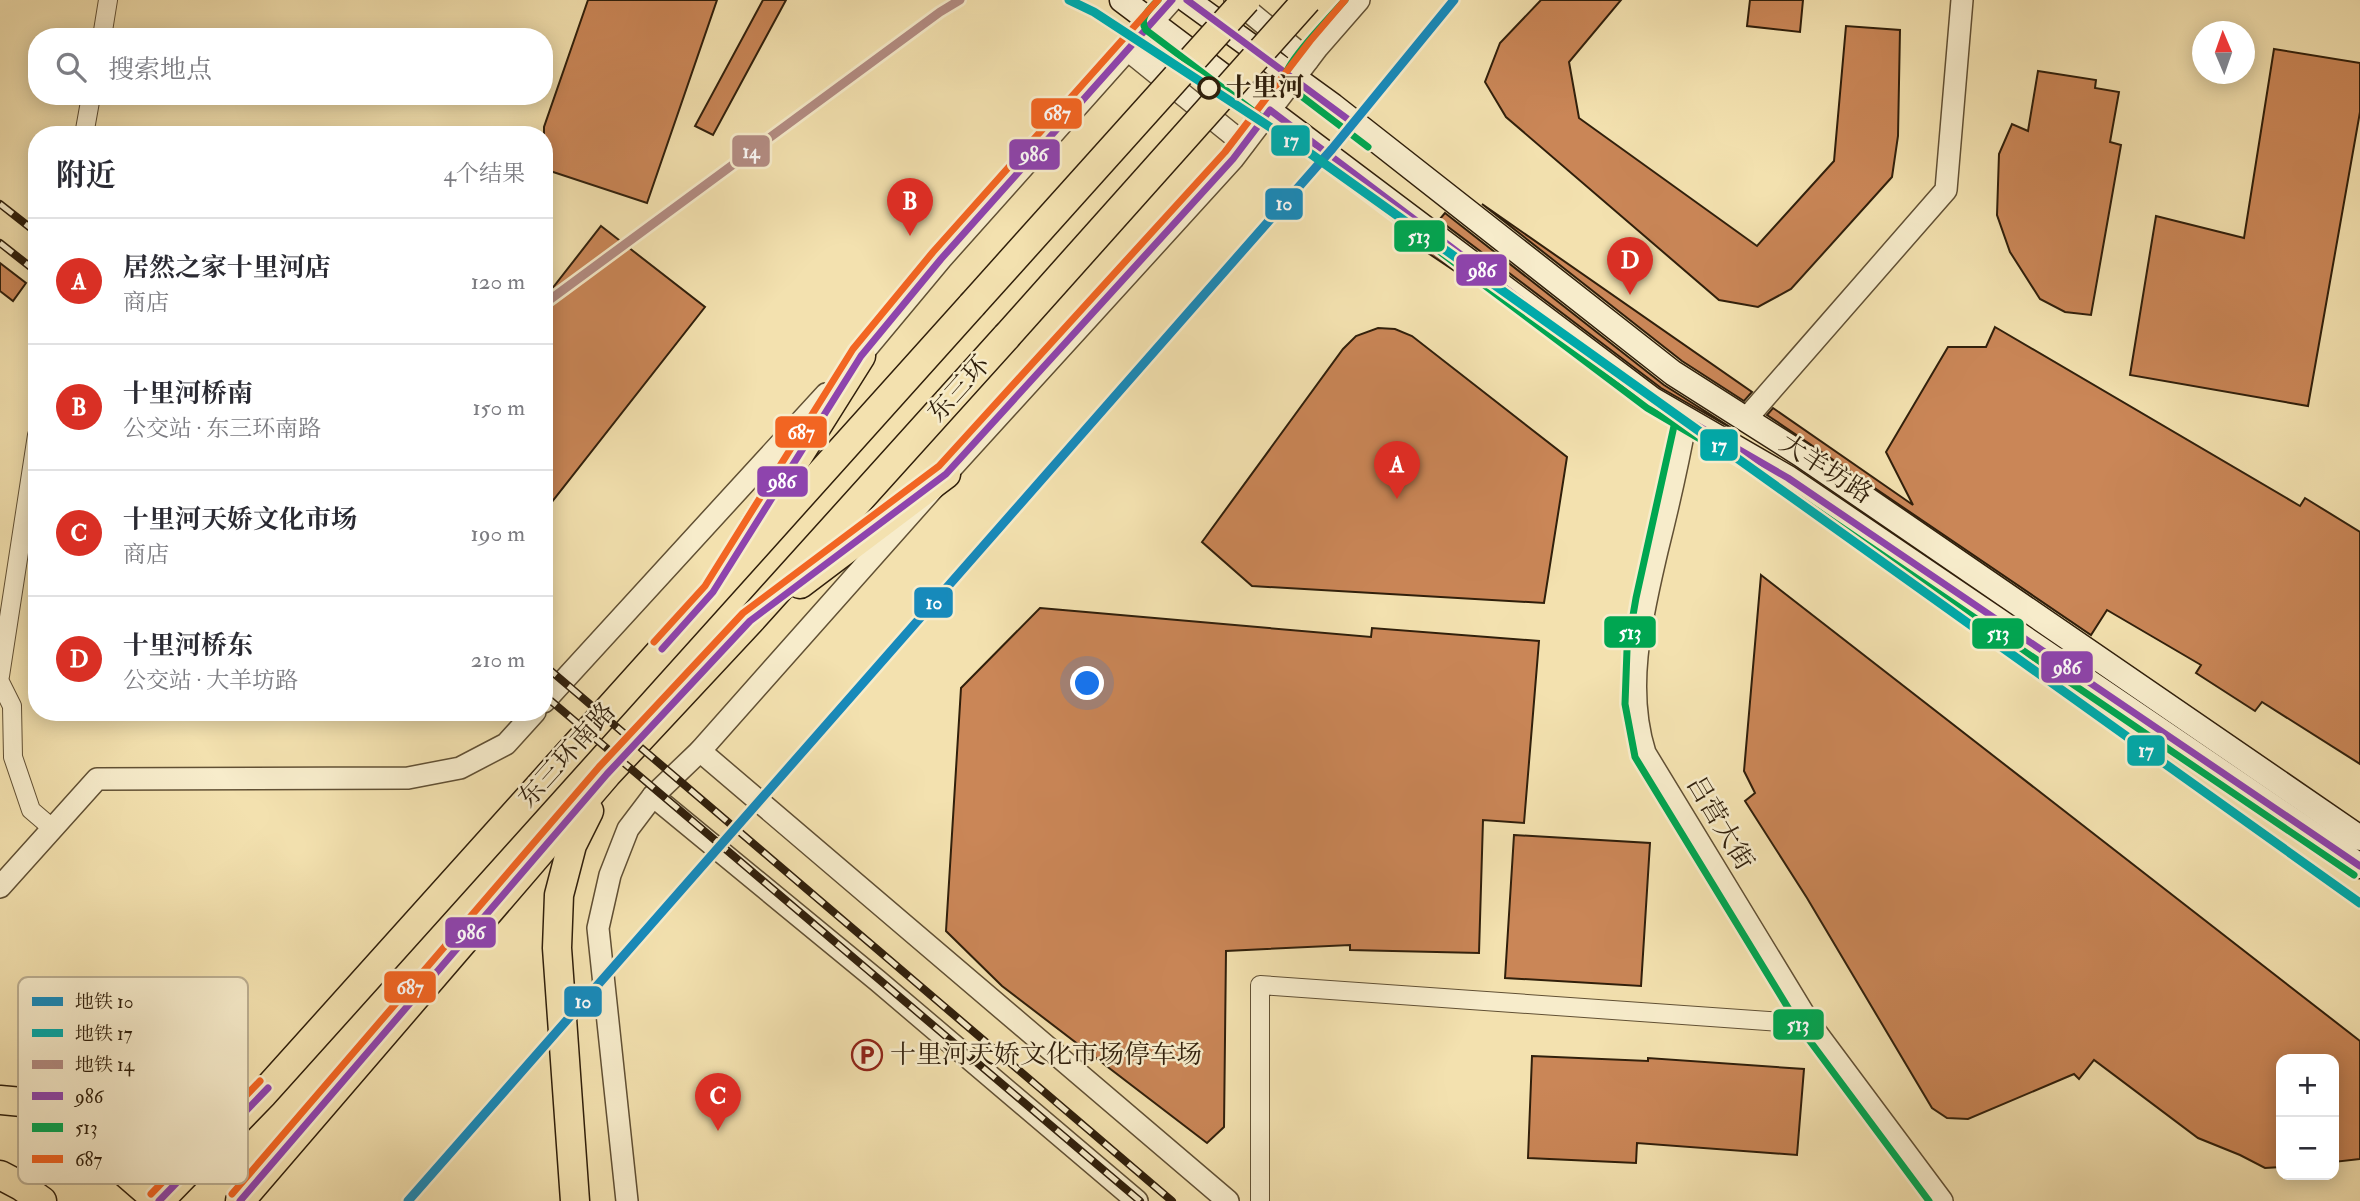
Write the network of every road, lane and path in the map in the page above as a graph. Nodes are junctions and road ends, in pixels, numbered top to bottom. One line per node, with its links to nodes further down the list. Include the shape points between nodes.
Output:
1 (108, 0): 11 (street)
2 (1122, 0): 10 (main road, 大羊坊路)
3 (1172, 0): 10 (street)
4 (1187, 0): 13 (main road, 大羊坊路)
5 (1235, 0): 13 (street)
6 (1246, 0): 23 (highway, 东三环南路, bridge)
7 (1307, 0): 24 (highway, 东三环, bridge)
8 (1359, 0): 13 (street)
9 (1962, 0): 20 (street, via 1946,190)
10 (1153, 22): 12 (street); 15 (main road, 大羊坊路)
11 (103, 28)
12 (1129, 51): 17 (street); 18 (street)
13 (1301, 69): 15 (street); 20 (main road, 大羊坊路, via 1333,106 1673,373)
14 (89, 105): 16 (street)
15 (1270, 110): 17 (street); 19 (main road, 大羊坊路, via 1653,400)
16 (86, 126)
17 (1244, 144): 21 (street)
18 (861, 356): 23 (highway); 27 (street)
19 (1686, 419): 34 (main road, 大羊坊路, via 1799,486); 36 (street, 吕营大街, via 1642,618 1635,691 1639,734 1645,753)
20 (1746, 419): 33 (main road, 大羊坊路)
21 (946, 474): 24 (highway); 29 (street)
22 (28, 494): 25 (street)
23 (713, 592): 39 (highway, 东三环南路)
24 (750, 621): 30 (highway, 东三环)
25 (0, 676)
26 (0, 682): 32 (street, via 12,706 13,757 31,810)
27 (553, 692)
28 (527, 721): 32 (street, via 506,744 460,768 408,778 97,779)
29 (700, 751): 31 (street); 49 (street)
30 (607, 774): 45 (highway, 东三环南路); 46 (highway, via 572,845 559,895 557,948)
31 (653, 796): 47 (street, via 628,829 598,928); 48 (street)
32 (52, 828): 35 (street)
33 (2360, 838)
34 (2360, 866)
35 (0, 887)
36 (1810, 1024): 50 (street, via 1260,985); 51 (street, 吕营大街)
37 (0, 1100): 38 (highway)
38 (18, 1102)
39 (248, 1109)
40 (0, 1175): 43 (highway)
41 (138, 1184): 44 (highway)
42 (175, 1184): 44 (highway, 东三环南路)
43 (41, 1201)
44 (158, 1201)
45 (240, 1201)
46 (575, 1201)
47 (626, 1201)
48 (1137, 1201)
49 (1228, 1201)
50 (1260, 1201)
51 (1942, 1201)

